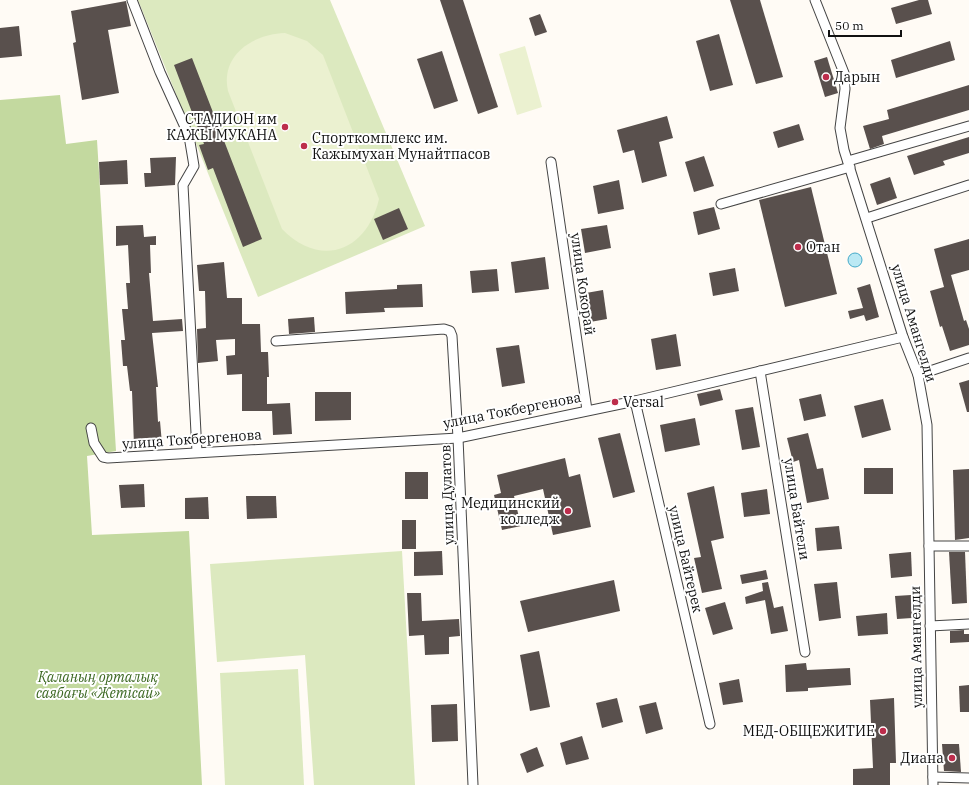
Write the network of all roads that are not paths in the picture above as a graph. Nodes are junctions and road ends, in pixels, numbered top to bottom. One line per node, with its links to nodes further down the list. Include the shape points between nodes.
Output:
1 (132, 0): 18 (street, via 160,72 189,136 194,166 183,185)
2 (815, 0): 5 (street, улица Амангелди, via 844,73 845,89 840,128)
3 (969, 126): 5 (street)
4 (551, 162): 15 (street, улица Кокорай)
5 (849, 164): 7 (street); 8 (street, улица Амангелди)
6 (969, 185): 8 (street)
7 (721, 204)
8 (867, 218): 9 (street, улица Амангелди)
9 (903, 336): 12 (street, улица Токбергенова); 13 (street, улица Амангелди)
10 (276, 340): 17 (street, улица Дулатов, via 444,329 450,331)
11 (969, 358): 13 (street)
12 (760, 371): 14 (street, улица Токбергенова); 23 (street, улица Байтели)
13 (918, 375): 19 (street, улица Амангелди, via 927,425)
14 (635, 401): 15 (street, улица Токбергенова); 24 (street, улица Байтерек)
15 (587, 410): 17 (street, улица Токбергенова)
16 (91, 428): 18 (street, улица Токбергенова, via 94,443 103,458)
17 (458, 438): 18 (street, улица Токбергенова); 27 (street, улица Дулатов)
18 (197, 452)
19 (929, 546): 20 (street); 22 (street, улица Амангелди)
20 (969, 546)
21 (969, 624): 22 (street)
22 (930, 626): 26 (street, улица Амангелди)
23 (806, 652)
24 (710, 724)
25 (969, 778): 26 (street)
26 (933, 781)
27 (473, 785)

